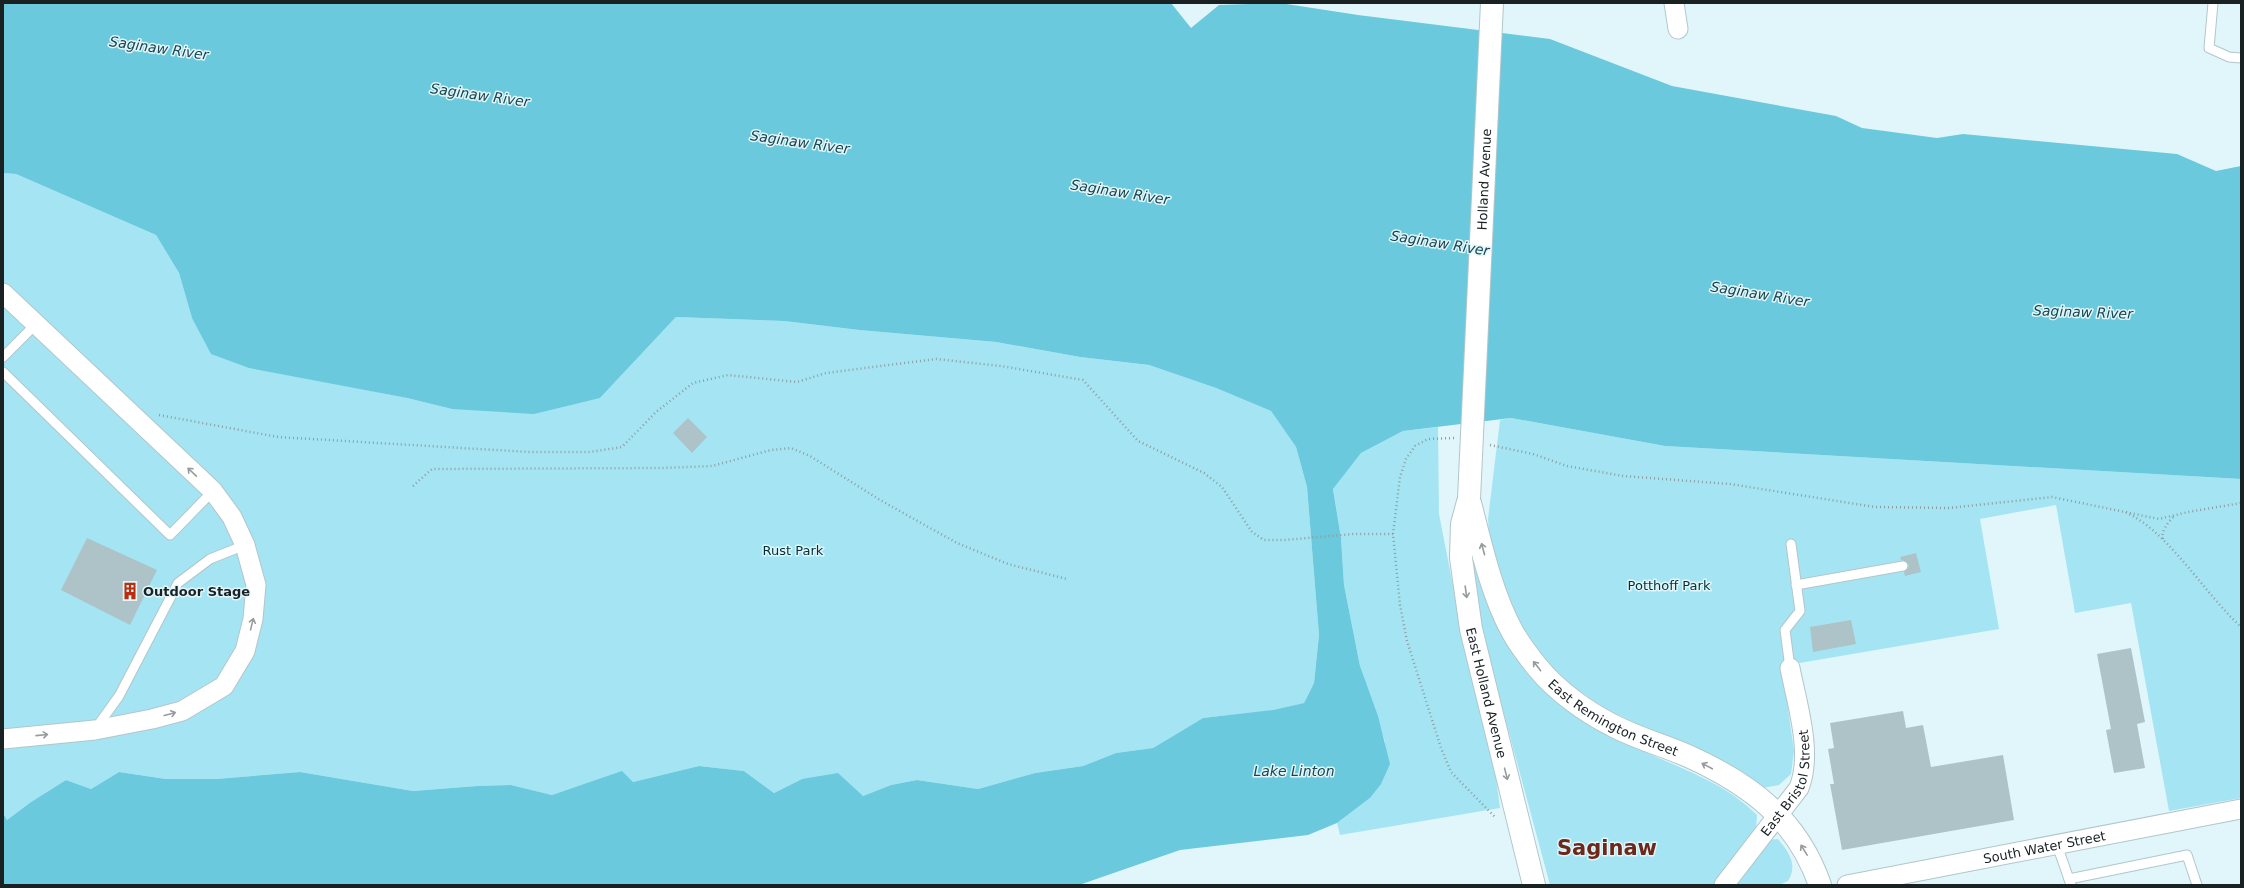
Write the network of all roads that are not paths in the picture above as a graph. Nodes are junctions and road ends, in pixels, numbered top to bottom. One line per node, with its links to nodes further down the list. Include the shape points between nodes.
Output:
1 (1492, 3): 11 (main road, Holland Avenue, bridge)
2 (1674, 3): 4 (street)
3 (2212, 3): 5 (lane, via 2209,48 2229,57)
4 (1678, 29)
5 (2241, 58)
6 (3, 293): 7 (street)
7 (36, 324): 8 (lane); 10 (street, one-way to 7)
8 (3, 357)
9 (3, 372): 10 (lane, via 170,535)
10 (213, 491): 13 (street, via 232,517)
11 (1469, 499): 20 (main road, East Remington Street, one-way to 11, via 1760,797 1736,781 1688,756 1612,725 1570,698 1539,669 1512,631 1489,573); 23 (main road, East Holland Avenue, one-way to 23, via 1462,524 1461,558 1471,629)
12 (1791, 544): 15 (lane)
13 (245, 545): 17 (lane, via 210,559 178,583 118,696); 17 (street, one-way to 13, via 182,711 224,686 245,651 253,619 256,585)
14 (1903, 566): 15 (lane)
15 (1796, 585): 16 (lane, via 1800,611 1785,630)
16 (1790, 668): 20 (street, East Bristol Street, via 1805,751 1805,770 1799,788)
17 (95, 730): 18 (street, one-way to 17)
18 (3, 740)
19 (2241, 810): 21 (street, South Water Street)
20 (1778, 815): 24 (street, East Bristol Street); 25 (main road, East Remington Street, one-way to 20, via 1812,862)
21 (2057, 845): 22 (lane); 26 (street, South Water Street)
22 (2070, 882): 27 (lane, via 2187,855)
23 (1534, 885)
24 (1724, 885)
25 (1820, 885)
26 (1847, 885)
27 (2197, 885)

